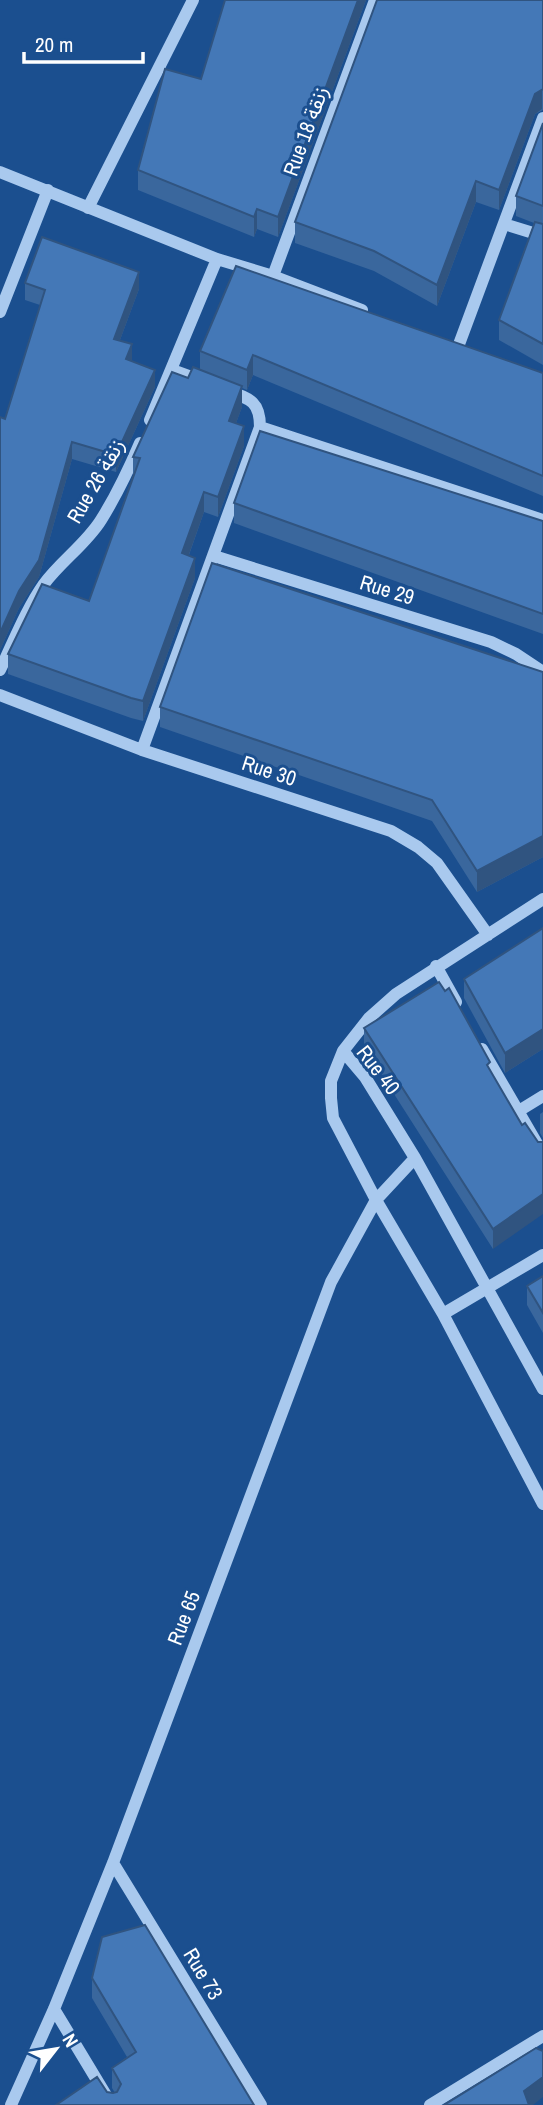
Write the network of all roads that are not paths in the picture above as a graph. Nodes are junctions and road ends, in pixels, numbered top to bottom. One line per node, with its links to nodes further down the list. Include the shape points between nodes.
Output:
1 (193, 0): 6 (street)
2 (376, 0): 10 (street, Rue 18 زنقة)
3 (543, 118): 7 (street)
4 (0, 172): 5 (street)
5 (48, 190): 6 (street); 11 (street)
6 (88, 208): 9 (street)
7 (504, 224): 8 (street); 13 (street)
8 (543, 236)
9 (217, 259): 10 (street); 14 (street, Rue 26 زنقة)
10 (273, 276): 12 (street)
11 (0, 312)
12 (372, 314)
13 (458, 347)
14 (172, 370): 15 (street, via 251,401 258,409); 18 (street, Rue 26 زنقة, via 101,521 44,585)
15 (260, 428): 16 (street); 17 (street)
16 (543, 520)
17 (214, 556): 19 (street, Rue 29, via 491,642); 21 (street)
18 (0, 670)
19 (543, 672)
20 (0, 695): 21 (street, Rue 30)
21 (142, 750): 23 (street, Rue 30, via 391,831 437,863)
22 (543, 899): 23 (street)
23 (488, 935): 24 (street)
24 (436, 966): 25 (street); 27 (street, via 396,993)
25 (463, 1014)
26 (477, 1039): 29 (street)
27 (344, 1051): 31 (street, Rue 40); 32 (street, Rue 40, via 331,1081 333,1118)
28 (543, 1096): 29 (street)
29 (517, 1112): 30 (street)
30 (543, 1154)
31 (415, 1158): 32 (street, Rue 65); 34 (street, Rue 40)
32 (376, 1200): 35 (street, Rue 40); 38 (street, Rue 65, via 331,1282)
33 (543, 1255): 34 (street)
34 (486, 1289): 35 (street); 36 (street, Rue 40)
35 (443, 1314): 37 (street, Rue 40)
36 (543, 1389)
37 (543, 1504)
38 (113, 1863): 39 (street, Rue 65); 43 (street, Rue 73)
39 (54, 2009): 41 (street, Rue 65); 42 (street)
40 (543, 2036): 44 (street, via 534,2048)
41 (11, 2105)
42 (113, 2105)
43 (261, 2105)
44 (430, 2105)

